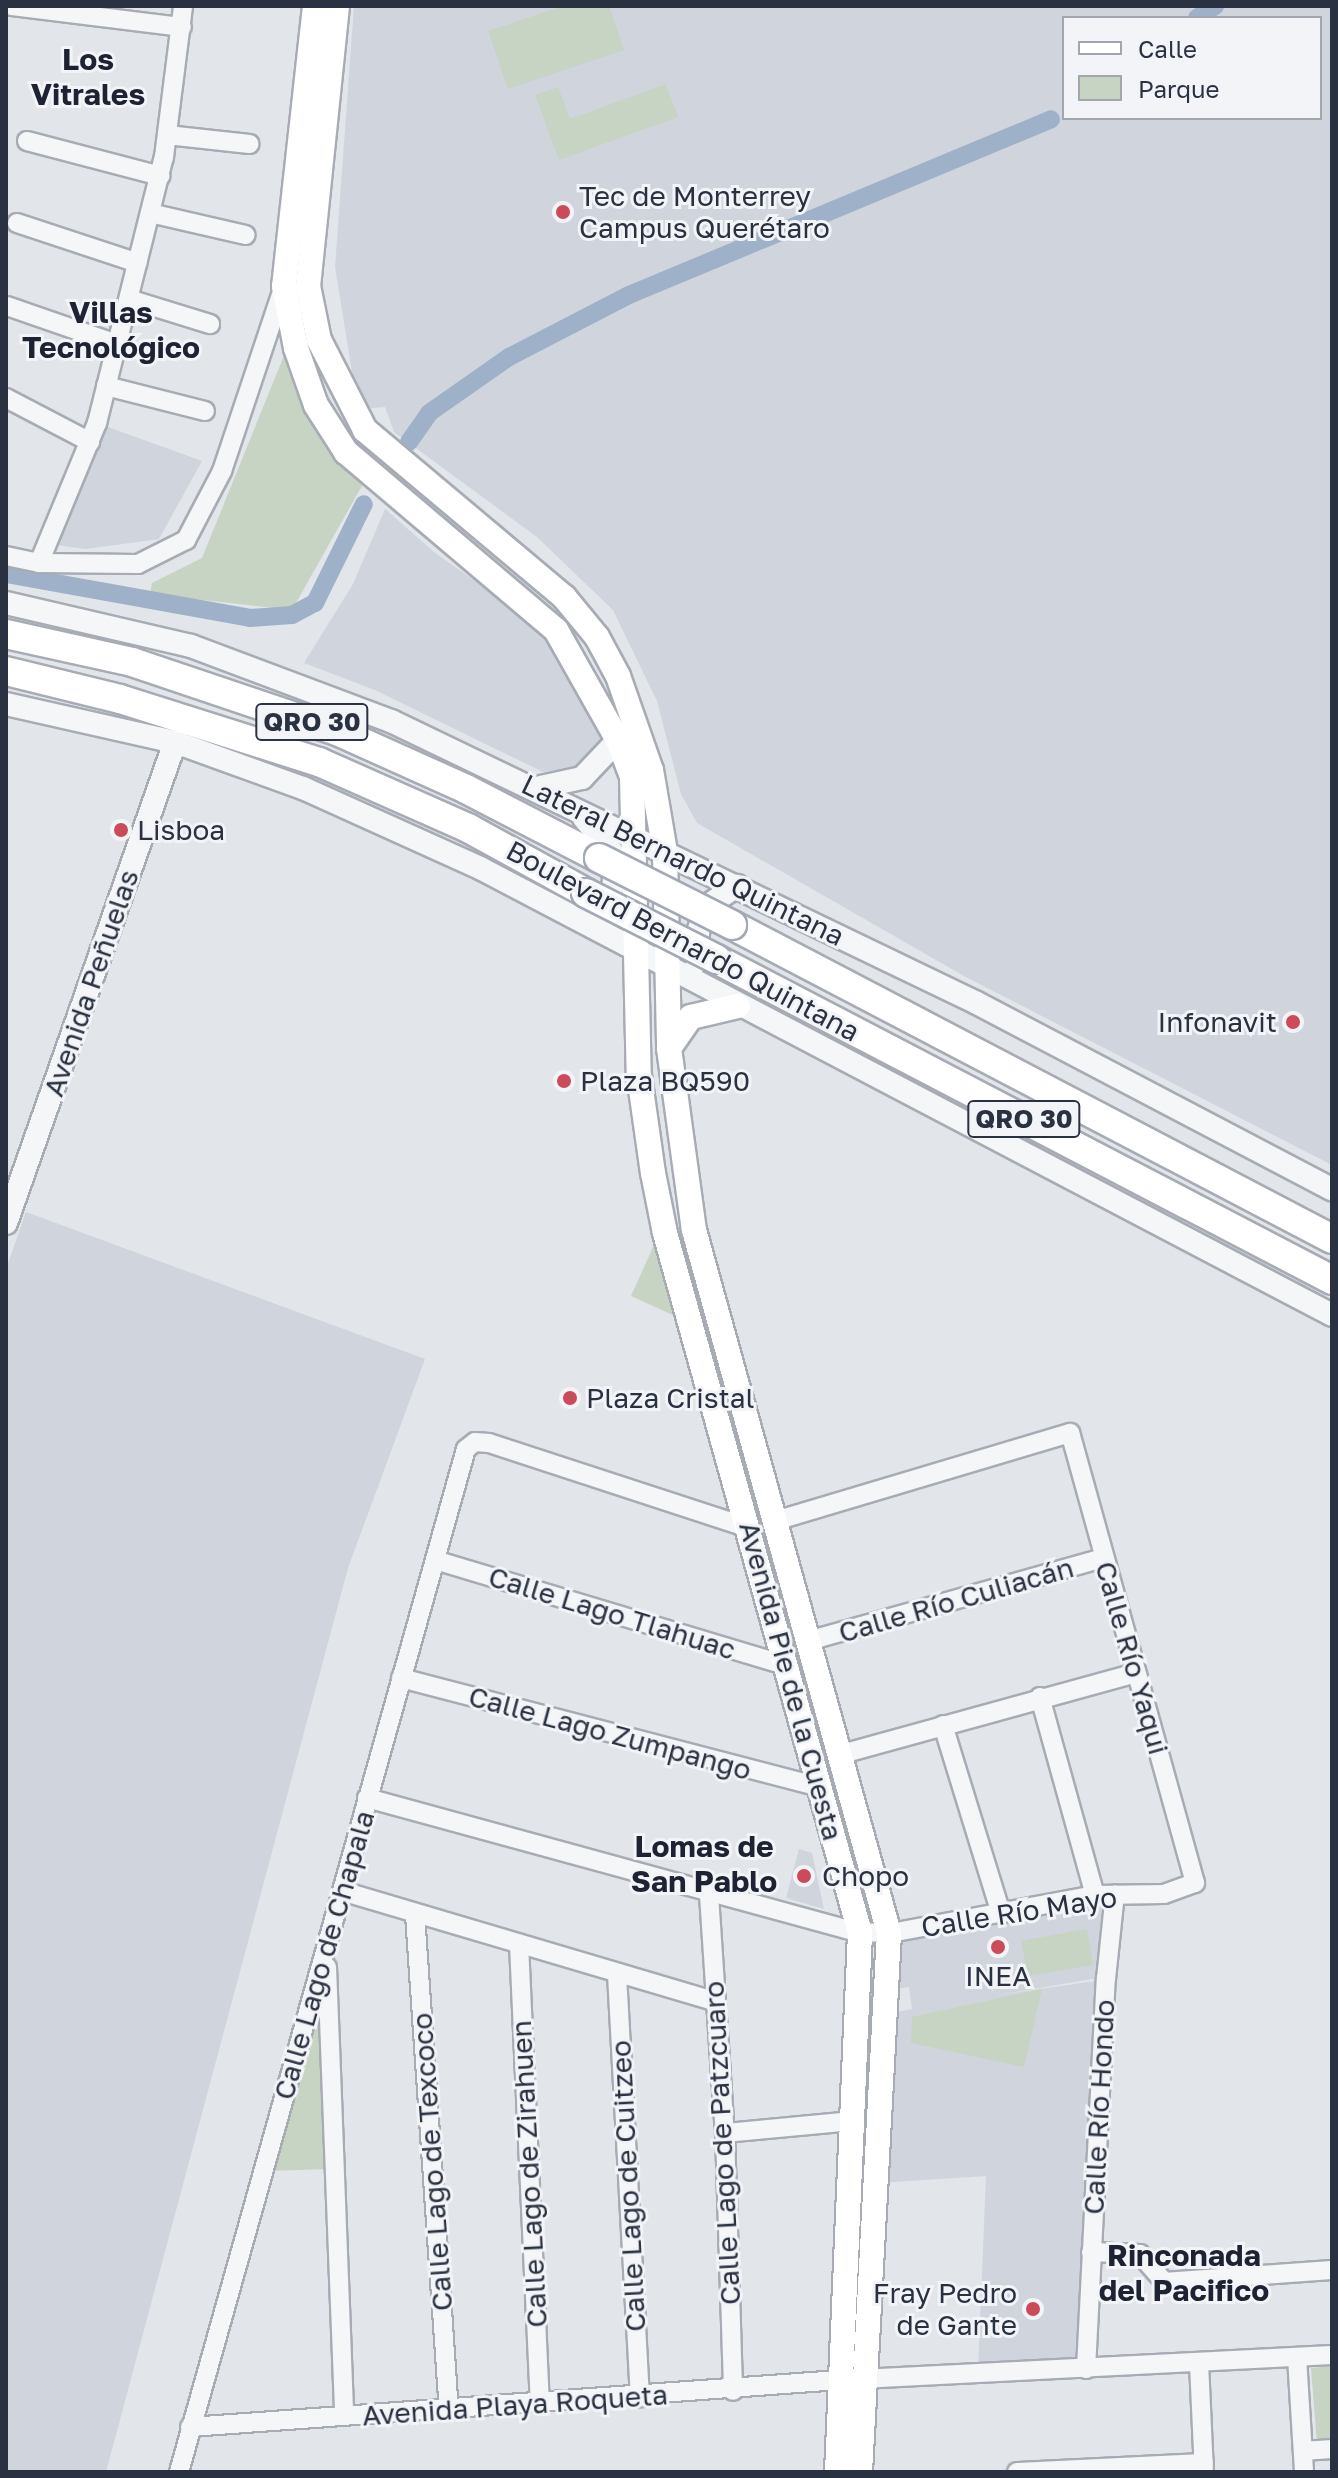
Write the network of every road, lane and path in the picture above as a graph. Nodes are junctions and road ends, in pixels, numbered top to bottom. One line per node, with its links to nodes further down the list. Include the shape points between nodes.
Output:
1 (11, 6): 5 (street)
2 (183, 6): 5 (street)
3 (315, 6): 14 (main road)
4 (337, 6): 31 (main road, via 308,286 319,340 365,430 564,597 597,637 618,676)
5 (182, 27): 6 (street)
6 (167, 135): 8 (street); 9 (street)
7 (27, 141): 9 (street)
8 (250, 144)
9 (160, 176): 10 (street)
10 (150, 213): 12 (street); 13 (street)
11 (17, 223): 13 (street)
12 (245, 235)
13 (138, 263): 15 (street)
14 (284, 286): 24 (street, via 222,471 186,540 138,564); 29 (main road, via 296,348 316,405 346,452 556,630)
15 (129, 299): 17 (street); 18 (street)
16 (7, 306): 18 (street)
17 (210, 324)
18 (117, 344): 19 (street)
19 (106, 386): 21 (street); 22 (street)
20 (6, 398): 22 (street)
21 (205, 411)
22 (90, 442): 24 (street)
23 (6, 556): 24 (street)
24 (39, 563)
25 (6, 603): 32 (street, Lateral Bernardo Quintana, via 175,642 287,679)
26 (6, 634): 45 (main road, Boulevard Bernardo Quintana / QRO 30, bridge, via 132,662 337,731 466,789)
27 (6, 671): 46 (main road, Boulevard Bernardo Quintana / QRO 30, bridge, via 120,699 319,762 468,828)
28 (6, 704): 30 (street)
29 (618, 740): 31 (main road); 32 (street, via 582,778)
30 (175, 742): 37 (street, via 303,788 480,868); 44 (street, Avenida Peñuelas)
31 (642, 777): 34 (main road, Avenida Pie de la Cuesta); 35 (main road, Avenida Pie de la Cuesta)
32 (536, 788): 33 (street, Lateral Bernardo Quintana)
33 (574, 807): 34 (street, Lateral Bernardo Quintana); 37 (street, via 611,851 611,906)
34 (633, 837): 35 (street, Lateral Bernardo Quintana); 38 (main road, Avenida Pie de la Cuesta)
35 (665, 852): 36 (street, Lateral Bernardo Quintana); 39 (main road, Avenida Pie de la Cuesta)
36 (737, 886): 40 (street, via 716,895 698,932 697,970); 43 (street, Lateral Bernardo Quintana, via 977,1003)
37 (593, 927): 38 (street)
38 (633, 948): 39 (street); 49 (main road, Avenida Pie de la Cuesta, via 639,1075 653,1173 665,1233)
39 (664, 964): 40 (street); 42 (main road, Avenida Pie de la Cuesta)
40 (704, 988): 41 (street)
41 (738, 1006): 42 (main road, via 691,1017); 47 (street)
42 (669, 1048): 48 (main road, Avenida Pie de la Cuesta, via 694,1230)
43 (1332, 1189)
44 (6, 1223)
45 (1332, 1239)
46 (1332, 1280)
47 (1332, 1315)
48 (775, 1521): 50 (street, Calle Río Yaqui, via 1070,1433); 52 (main road, Avenida Pie de la Cuesta)
49 (749, 1528): 51 (street, Calle Lago de Chapala, via 475,1442 466,1449); 53 (main road, Avenida Pie de la Cuesta)
50 (1104, 1558): 52 (street, Calle Río Culiacán); 54 (street, Calle Río Yaqui)
51 (435, 1560): 53 (street, Calle Lago Tlahuac); 55 (street, Calle Lago de Chapala)
52 (808, 1641): 58 (main road, Avenida Pie de la Cuesta)
53 (788, 1666): 59 (main road, Avenida Pie de la Cuesta)
54 (1136, 1673): 56 (street); 61 (street, Calle Río Yaqui)
55 (401, 1678): 59 (street, Calle Lago Zumpango); 60 (street, Calle Lago de Chapala)
56 (1040, 1697): 57 (street); 65 (street)
57 (943, 1725): 58 (street); 67 (street)
58 (842, 1754): 69 (main road, Avenida Pie de la Cuesta)
59 (819, 1787): 68 (main road, Avenida Pie de la Cuesta)
60 (367, 1798): 62 (street, Calle Lago de Chapala); 64 (street, Calle Río Mayo)
61 (1195, 1883): 63 (street, Calle Río Mayo, via 1164,1894)
62 (342, 1891): 66 (street); 71 (street, Calle Lago de Chapala)
63 (1115, 1894): 65 (street, Calle Río Mayo); 76 (street, Calle Río Hondo)
64 (709, 1895): 68 (street, Calle Río Mayo); 73 (street, Calle Lago de Patzcuaro)
65 (1095, 1895): 67 (street, Calle Río Mayo)
66 (415, 1914): 70 (street); 87 (street, Calle Lago de Texcoco)
67 (1001, 1914): 69 (street, Calle Río Mayo)
68 (860, 1933): 69 (street, Calle Río Mayo); 74 (main road, Avenida Pie de la Cuesta)
69 (889, 1933): 83 (main road, Avenida Pie de la Cuesta)
70 (519, 1944): 72 (street); 86 (street, Calle Lago de Zirahuen)
71 (326, 1949): 88 (street); 89 (street, Calle Lago de Chapala)
72 (617, 1974): 73 (street); 85 (street, Calle Lago de Cuitzeo)
73 (714, 2001): 75 (street, Calle Lago de Patzcuaro)
74 (851, 2121): 75 (street); 82 (main road, Avenida Pie de la Cuesta)
75 (725, 2133): 84 (street, Calle Lago de Patzcuaro)
76 (1091, 2252): 77 (street, via 1140,2254 1164,2282); 81 (street, Calle Río Hondo)
77 (1332, 2270)
78 (1332, 2355): 79 (street)
79 (1297, 2357): 80 (street); 91 (street)
80 (1199, 2363): 81 (street); 92 (street)
81 (1086, 2369): 83 (street)
82 (840, 2380): 83 (street, Avenida Playa Roqueta); 84 (street, Avenida Playa Roqueta); 94 (main road, Avenida Pie de la Cuesta)
83 (865, 2382): 95 (main road, Avenida Pie de la Cuesta)
84 (733, 2391): 85 (street, Avenida Playa Roqueta)
85 (640, 2397): 86 (street, Avenida Playa Roqueta)
86 (540, 2403): 87 (street, Avenida Playa Roqueta)
87 (449, 2410): 88 (street, Avenida Playa Roqueta)
88 (344, 2416): 89 (street, Avenida Playa Roqueta)
89 (190, 2427): 93 (street, Calle Lago de Chapala)
90 (1332, 2449): 91 (street)
91 (1303, 2451): 97 (street)
92 (1204, 2467): 96 (street)
93 (179, 2472)
94 (837, 2472)
95 (860, 2472)
96 (1017, 2472)
97 (1304, 2472)

